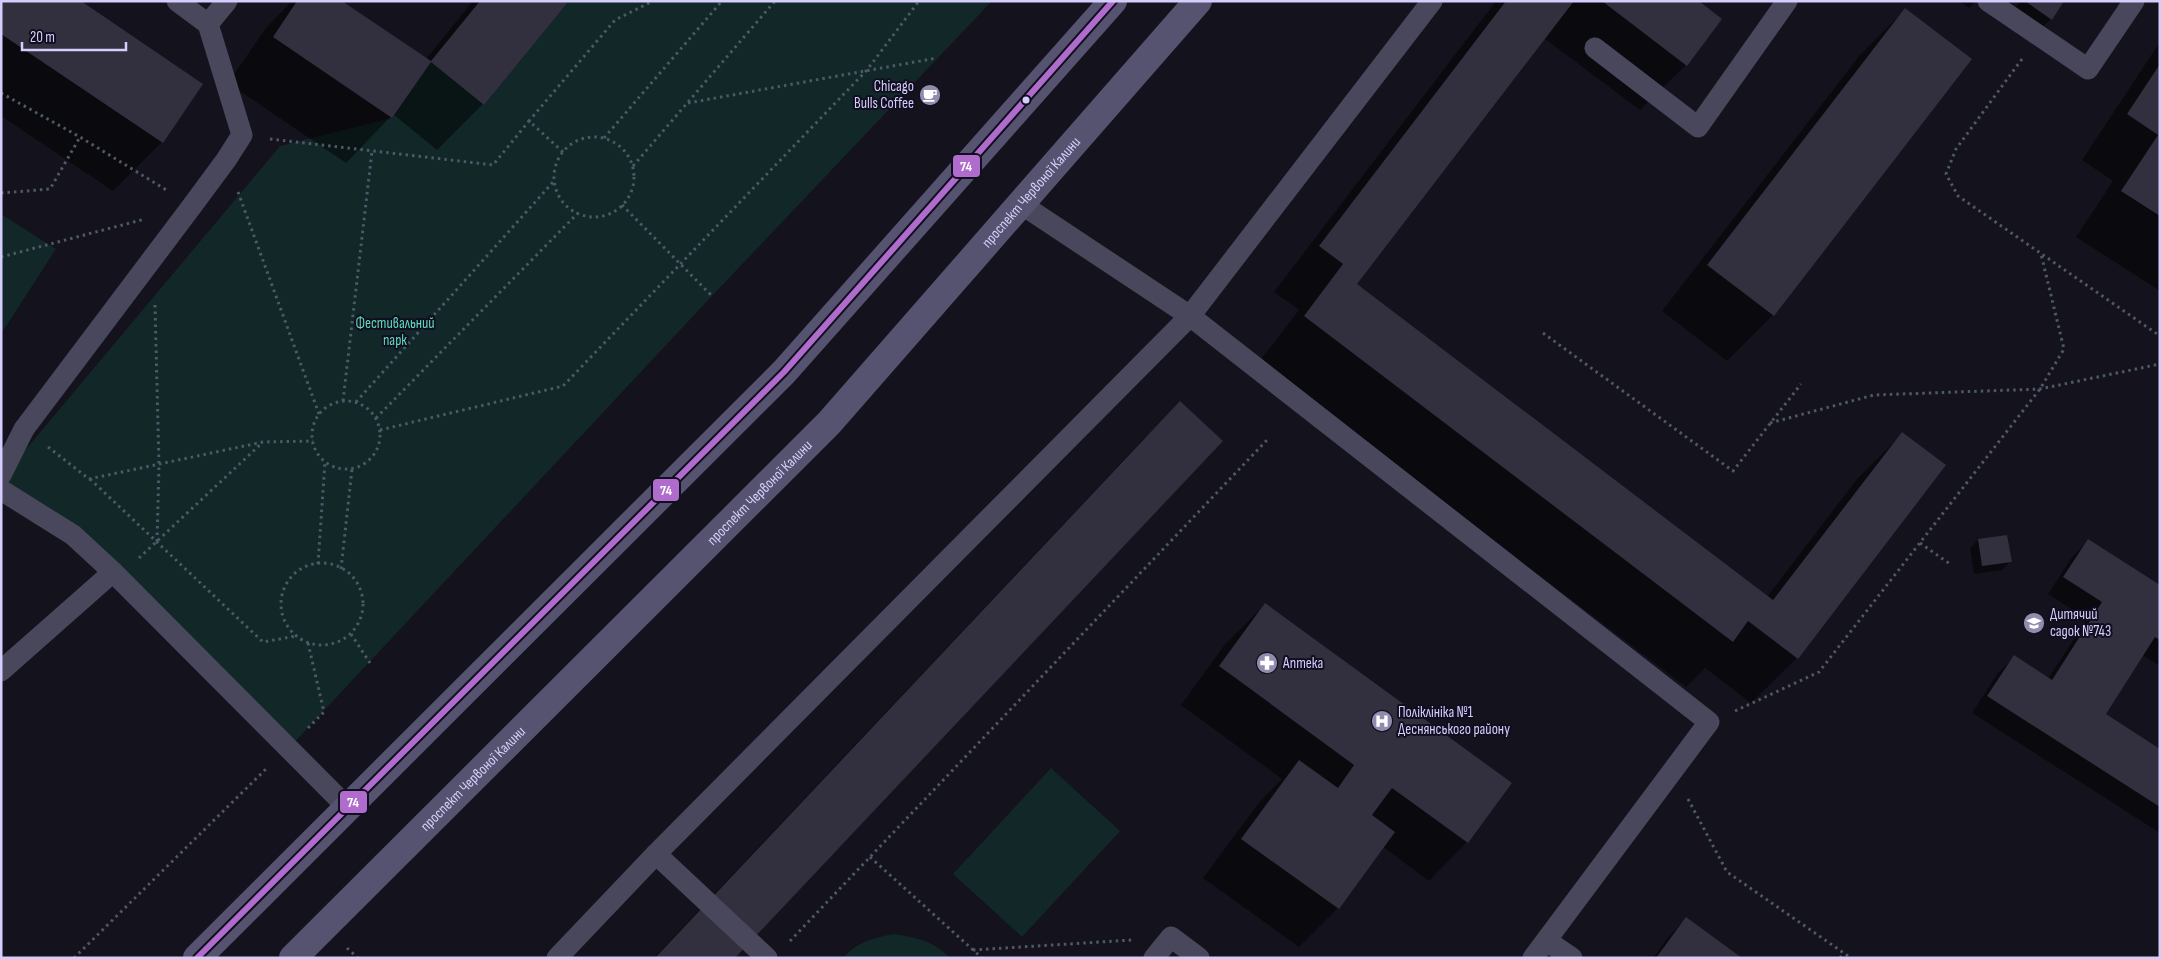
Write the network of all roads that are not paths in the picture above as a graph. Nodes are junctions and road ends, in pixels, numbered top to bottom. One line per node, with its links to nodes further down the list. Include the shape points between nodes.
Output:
1 (177, 1): 9 (lane)
2 (227, 1): 9 (lane)
3 (1113, 1): 17 (main road, via 784,372)
4 (1198, 1): 11 (main road, проспект Червоної Калини)
5 (1432, 1): 12 (lane)
6 (1787, 1): 10 (lane, via 1698,127)
7 (1988, 1): 8 (lane, via 2088,69)
8 (2134, 1)
9 (208, 24): 13 (lane, via 242,135 24,429)
10 (1595, 48)
11 (1021, 204): 12 (lane); 21 (main road, проспект Червоної Калини, via 829,424)
12 (1190, 316): 18 (lane); 19 (lane, via 1709,722)
13 (1, 475)
14 (1, 490): 15 (lane, via 73,535)
15 (116, 575): 16 (lane); 17 (lane)
16 (1, 672)
17 (348, 808): 20 (main road)
18 (656, 854): 22 (lane); 23 (lane)
19 (1547, 940): 26 (lane); 27 (lane)
20 (197, 958)
21 (294, 958)
22 (557, 958)
23 (768, 958)
24 (1154, 958): 25 (lane, via 1171,937)
25 (1199, 958)
26 (1533, 958)
27 (1572, 958)

